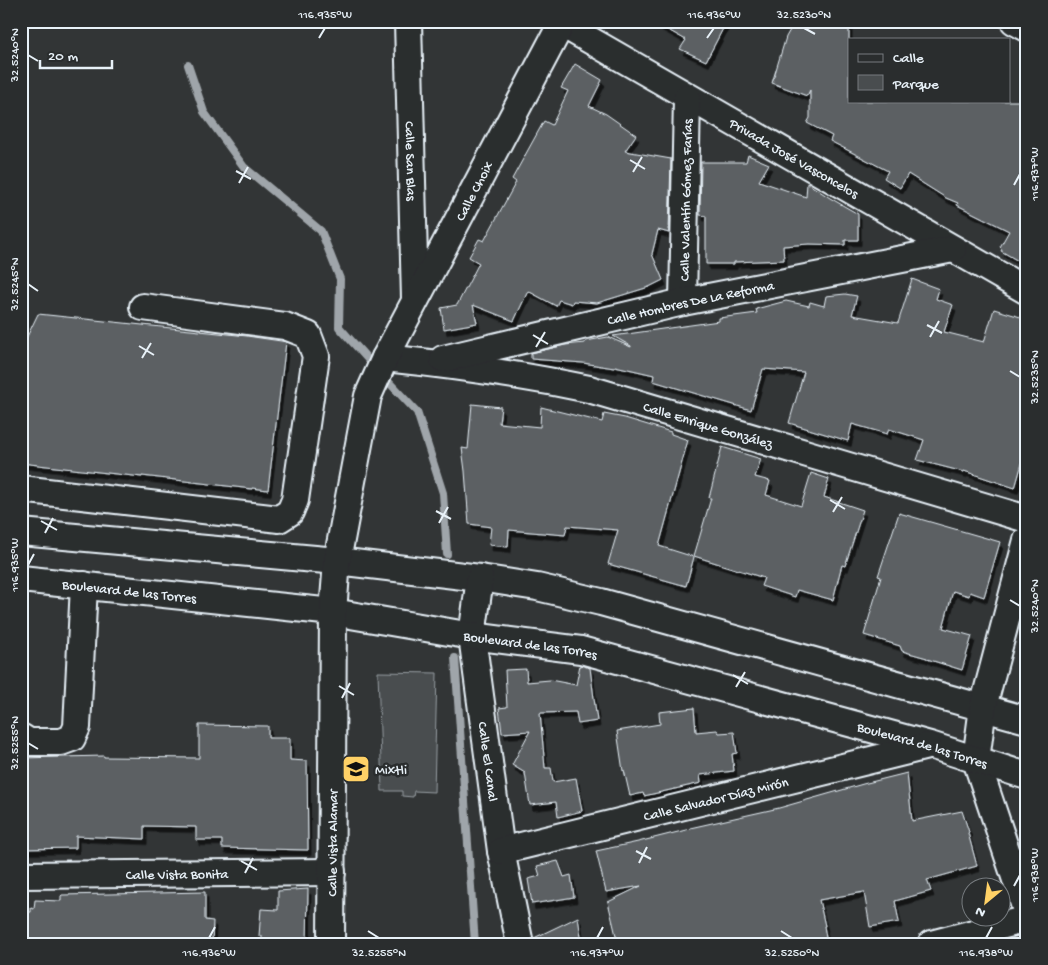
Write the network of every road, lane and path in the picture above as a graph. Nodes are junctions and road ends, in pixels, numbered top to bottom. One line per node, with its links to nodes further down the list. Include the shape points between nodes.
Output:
1 (408, 21): 8 (street, Calle San Blas)
2 (1014, 21): 4 (street)
3 (562, 23): 5 (street, Privada José Vasconcelos); 8 (street, Calle Choix)
4 (1027, 28)
5 (686, 97): 6 (street, Privada José Vasconcelos); 9 (street, Calle Valentín Gómez Farías)
6 (953, 249): 7 (street, Privada José Vasconcelos); 9 (street, Calle Hombres De La Reforma)
7 (1027, 291)
8 (415, 302): 11 (street, Calle Choix)
9 (683, 302): 12 (street, Calle Hombres De La Reforma)
10 (143, 307): 13 (street, via 285,326 308,335 316,356 295,500 290,512 278,520)
11 (385, 358): 12 (street, Calle Enrique González); 17 (street, via 368,396)
12 (430, 362): 14 (street, Calle Enrique González, via 589,389)
13 (21, 489)
14 (1027, 519)
15 (21, 532): 17 (street)
16 (1027, 540): 23 (street)
17 (337, 561): 18 (street); 21 (street, Calle Vista Alamar)
18 (480, 578): 22 (street, Calle El Canal); 23 (street, via 601,602)
19 (21, 579): 20 (street, Boulevard de las Torres)
20 (84, 585): 21 (street, Boulevard de las Torres); 25 (street, via 77,727 72,738 61,742 29,742)
21 (333, 612): 22 (street, Boulevard de las Torres); 30 (street, Calle Vista Alamar)
22 (472, 636): 26 (street, Boulevard de las Torres, via 581,650); 29 (street, Calle El Canal)
23 (983, 707): 24 (street); 27 (street)
24 (1027, 720)
25 (21, 737)
26 (930, 745): 27 (street, Boulevard de las Torres); 29 (street, Calle Salvador Díaz Mirón)
27 (976, 760): 28 (street, Boulevard de las Torres); 32 (street)
28 (1027, 776)
29 (501, 851): 35 (street, Calle El Canal)
30 (332, 872): 31 (street, Calle Vista Bonita); 34 (street, Calle Vista Alamar)
31 (21, 875)
32 (1027, 913)
33 (1027, 919): 36 (street)
34 (331, 944)
35 (520, 944)
36 (931, 944)

